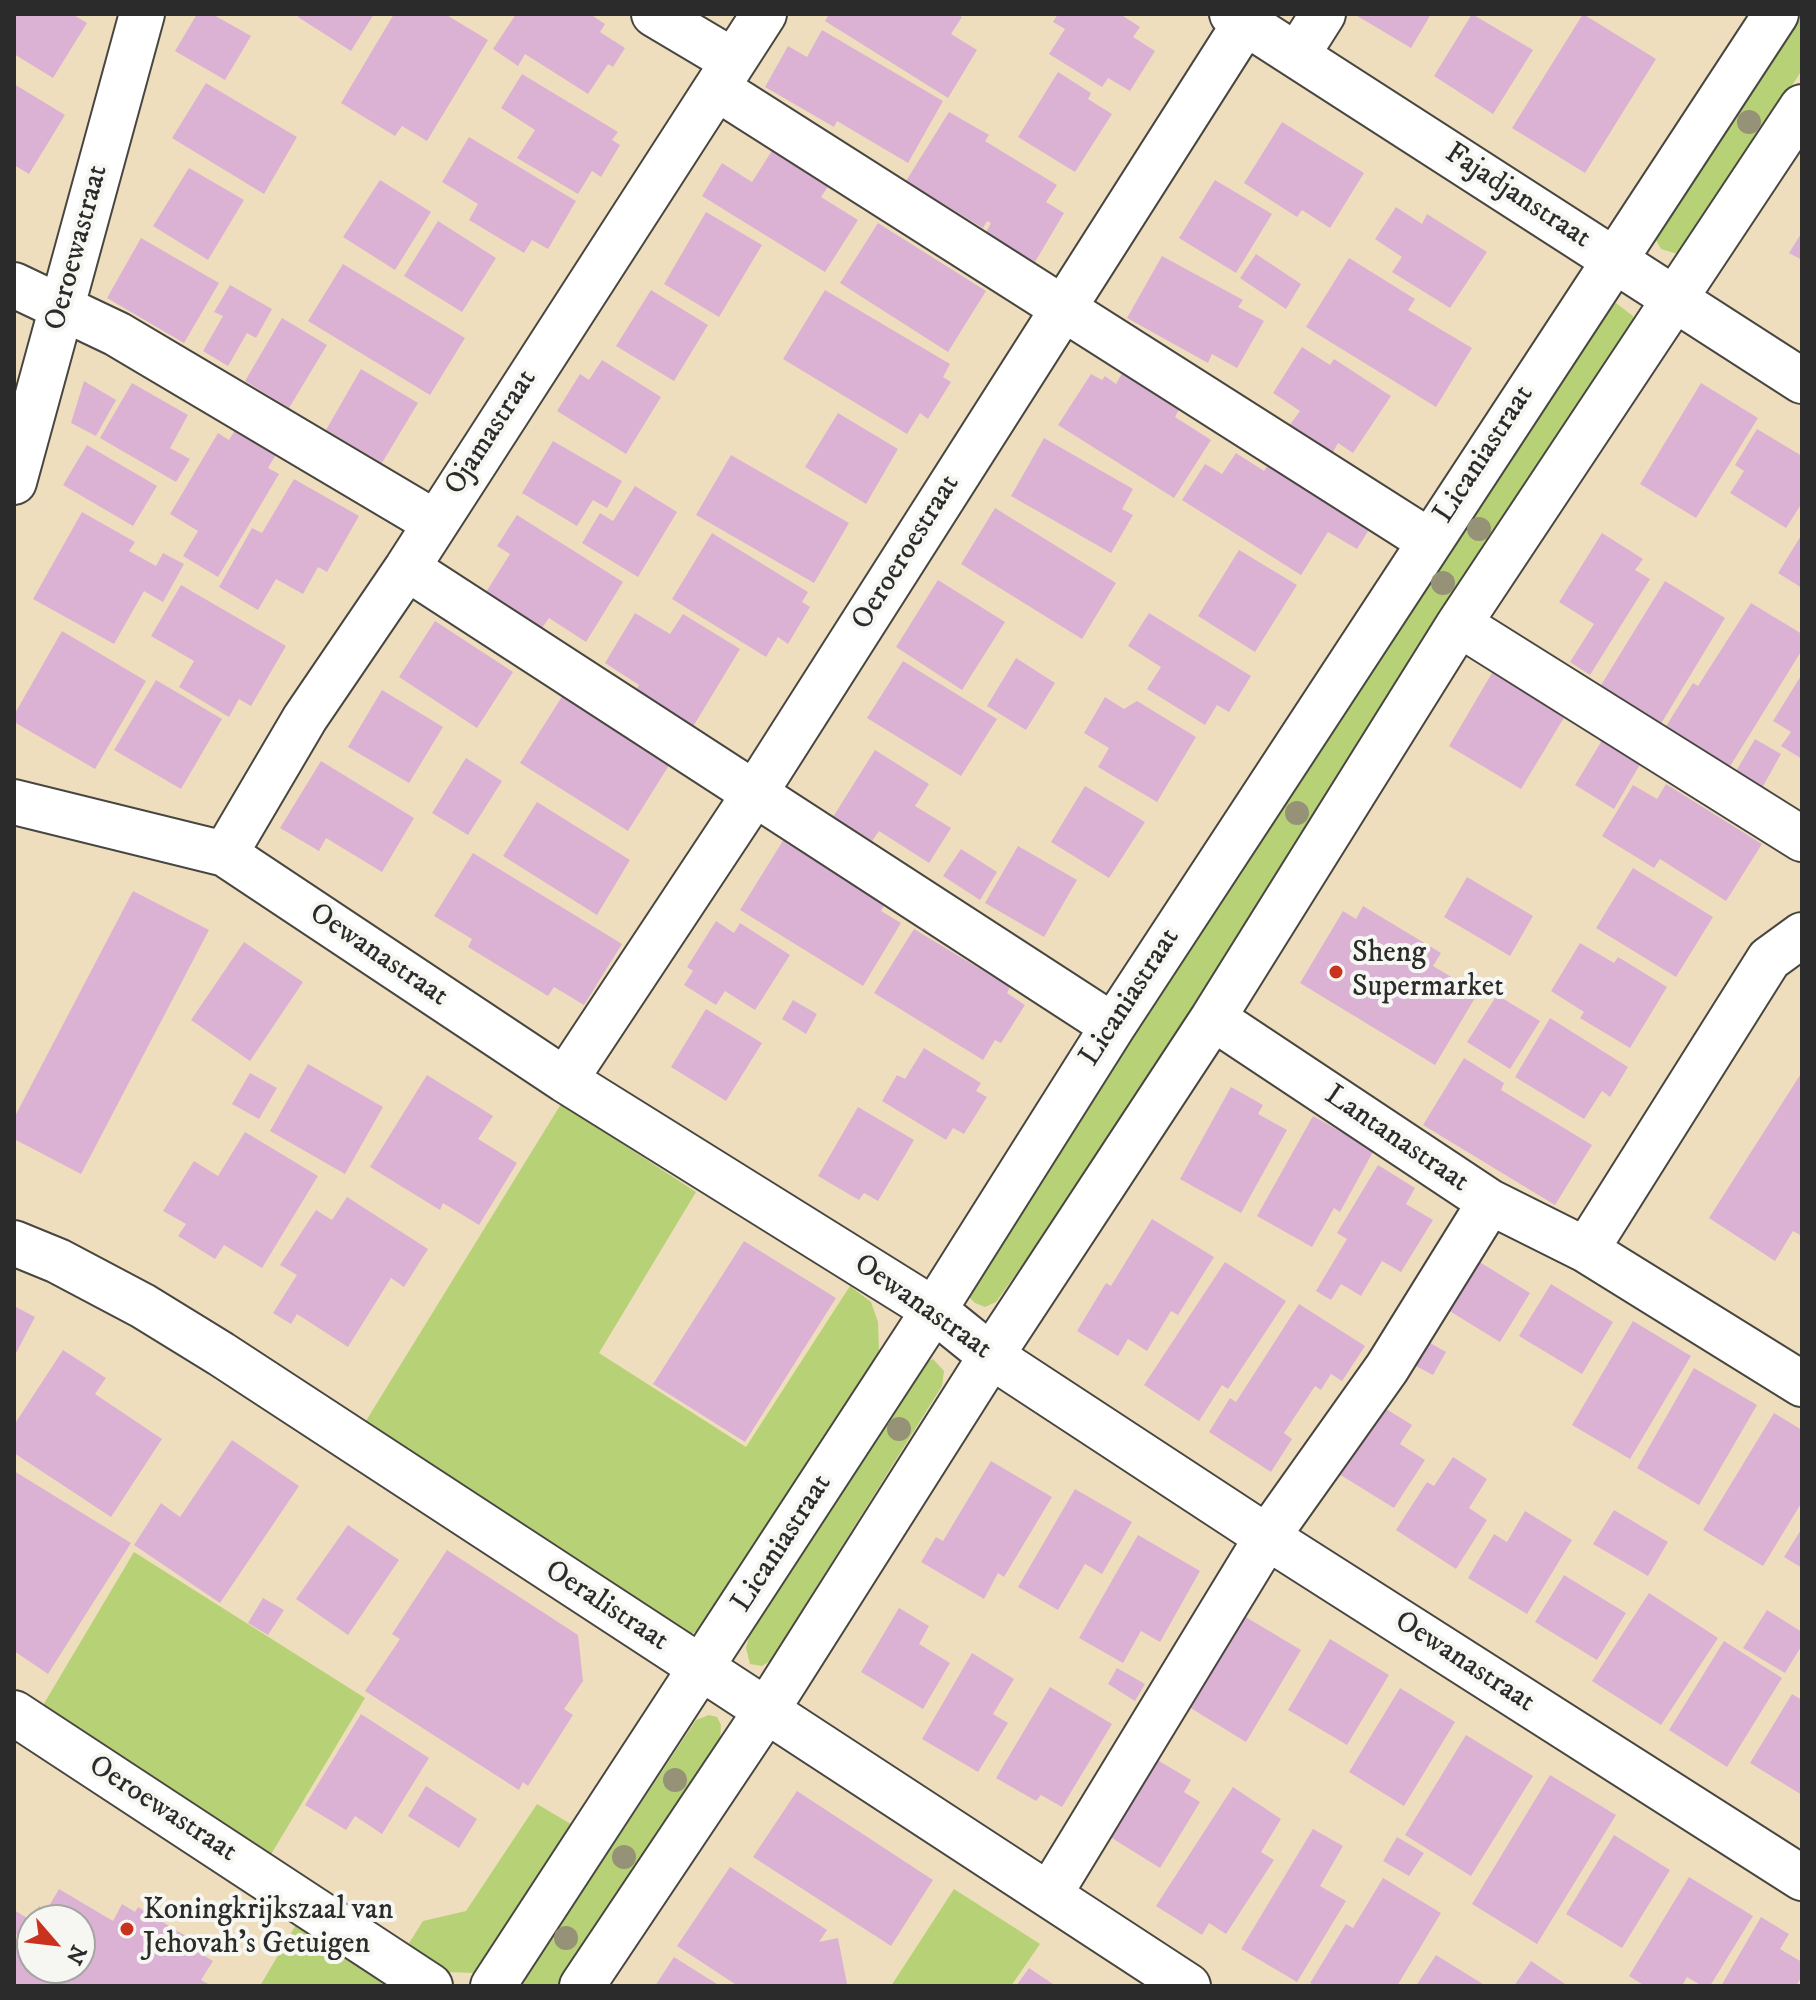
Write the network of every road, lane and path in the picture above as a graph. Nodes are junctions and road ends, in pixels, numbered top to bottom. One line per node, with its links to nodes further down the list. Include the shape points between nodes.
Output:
1 (142, 14): 13 (street, Oeroewastraat)
2 (654, 14): 8 (street)
3 (764, 14): 8 (street, Ojamastraat)
4 (1323, 14): 7 (street)
5 (1776, 14): 10 (street, Licaniastraat)
6 (1239, 18): 7 (street, Fajadjanstraat); 14 (street, Oeroeroestraat)
7 (1297, 55): 10 (street, Fajadjanstraat)
8 (726, 75): 14 (street); 17 (street, Ojamastraat)
9 (1802, 107): 12 (street)
10 (1613, 259): 12 (street, Fajadjanstraat); 18 (street, Licaniastraat)
11 (14, 285): 13 (street)
12 (1677, 300): 15 (street, Fajadjanstraat); 20 (street)
13 (61, 307): 16 (street, Oeroewastraat); 17 (street, via 117,334)
14 (1063, 308): 18 (street); 21 (street, Oeroeroestraat)
15 (1802, 381)
16 (14, 482)
17 (434, 522): 19 (street, Ojamastraat)
18 (1429, 541): 27 (street, Licaniastraat)
19 (407, 568): 21 (street); 24 (street, Ojamastraat, via 305,718)
20 (1459, 624): 23 (street); 26 (street)
21 (753, 796): 27 (street); 28 (street, Oeroeroestraat)
22 (14, 802): 24 (street, Oewanastraat)
23 (1802, 839)
24 (225, 854): 28 (street, Oewanastraat)
25 (1802, 935): 31 (street, via 1769,959)
26 (1213, 1018): 29 (street, Lantanastraat); 33 (street)
27 (1113, 1026): 32 (street, Licaniastraat)
28 (565, 1080): 32 (street, Oewanastraat)
29 (1490, 1202): 31 (street, Lantanastraat); 35 (street, via 1387,1368)
30 (14, 1243): 36 (street, Oeralistraat, via 143,1306 221,1354)
31 (1586, 1250): 34 (street, Lantanastraat)
32 (934, 1310): 33 (street, Oewanastraat); 36 (street, Licaniastraat)
33 (991, 1356): 35 (street, Oewanastraat); 37 (street)
34 (1802, 1384)
35 (1267, 1537): 39 (street, Oewanastraat); 40 (street)
36 (702, 1670): 37 (street, Oeralistraat); 42 (street, Licaniastraat)
37 (766, 1711): 40 (street, Oeralistraat); 43 (street)
38 (14, 1713): 41 (street, Oeroewastraat)
39 (1802, 1878)
40 (1049, 1895): 44 (street, Oeralistraat)
41 (430, 1986)
42 (493, 1986)
43 (582, 1986)
44 (1188, 1986)

